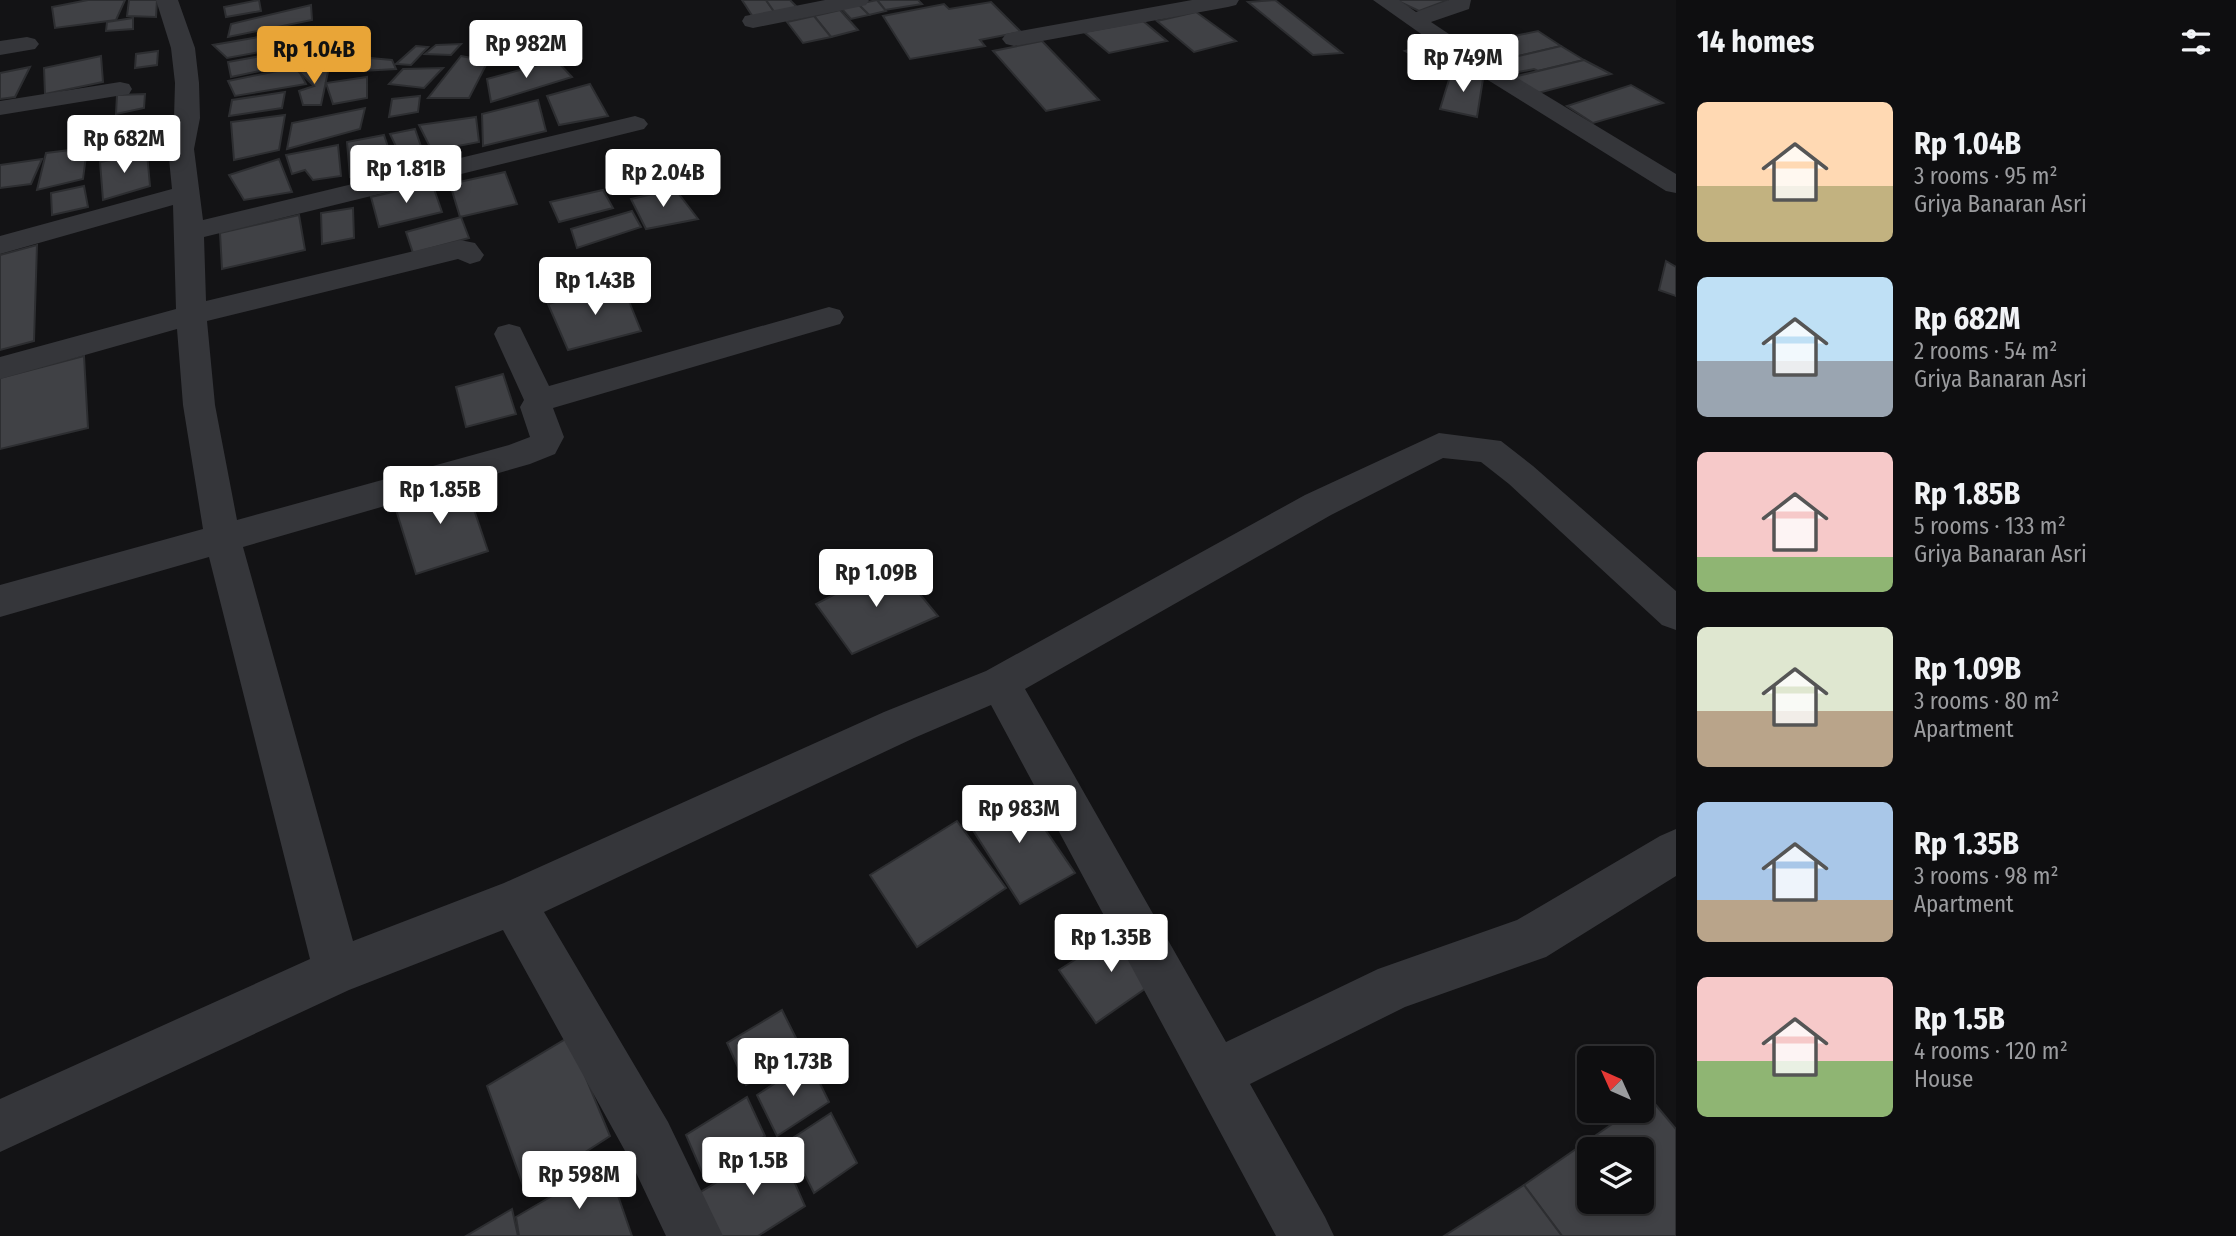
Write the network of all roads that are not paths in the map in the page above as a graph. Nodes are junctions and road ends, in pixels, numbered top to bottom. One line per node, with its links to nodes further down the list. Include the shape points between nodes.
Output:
1 (167, 0): 15 (street, via 183,48 187,83 181,149)
2 (858, 0): 6 (street)
3 (1228, 0): 8 (street)
4 (1384, 0): 7 (street)
5 (1460, 0): 7 (street, via 1452,9)
6 (753, 20)
7 (1414, 20): 14 (street)
8 (1014, 39)
9 (27, 44): 10 (street)
10 (0, 48)
11 (120, 89): 12 (street)
12 (0, 108)
13 (635, 124): 16 (street)
14 (1676, 185)
15 (187, 193): 16 (street); 17 (street)
16 (190, 232): 19 (street)
17 (0, 245)
18 (470, 255): 19 (street, via 460,249)
19 (191, 315): 22 (street); 24 (street, via 199,405)
20 (829, 317): 23 (street)
21 (509, 334): 23 (street)
22 (0, 368)
23 (540, 400): 24 (street, via 536,407 547,437 543,445)
24 (222, 537): 25 (street); 30 (street)
25 (0, 601)
26 (1676, 614): 27 (street, via 1489,450 1439,445 1318,505)
27 (1000, 683): 29 (street); 31 (street)
28 (1676, 851): 31 (street, via 1529,940 1395,986)
29 (513, 903): 30 (street); 33 (street, via 649,1140)
30 (337, 971): 32 (street)
31 (1216, 1074): 34 (street)
32 (0, 1126)
33 (695, 1236)
34 (1306, 1236)

